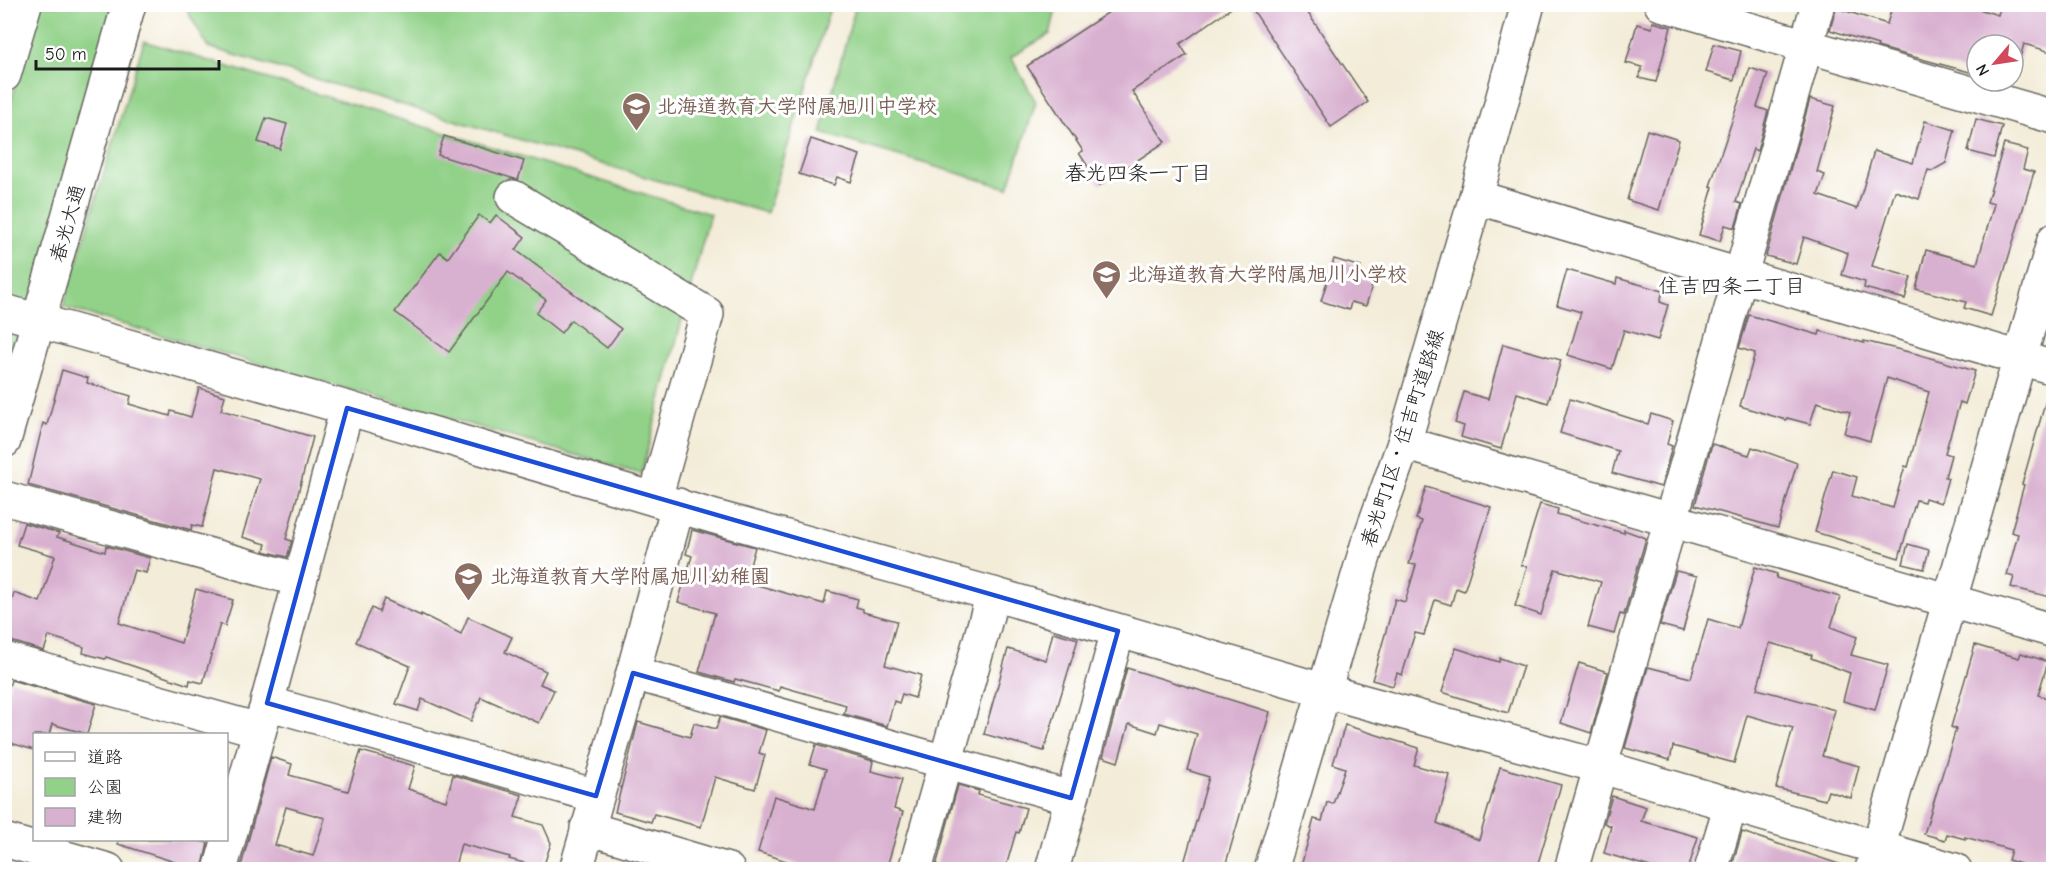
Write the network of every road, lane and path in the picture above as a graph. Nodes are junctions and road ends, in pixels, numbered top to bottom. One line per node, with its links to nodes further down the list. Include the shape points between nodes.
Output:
1 (25, 4): 7 (street)
2 (129, 4): 14 (street, 春光大通)
3 (1527, 4): 10 (street, 春光町1区・住吉町道路線)
4 (1661, 4): 6 (street)
5 (1818, 4): 6 (street)
6 (1805, 47): 8 (street); 12 (street)
7 (7, 55)
8 (2054, 117)
9 (513, 197): 21 (street, via 707,314)
10 (1476, 197): 12 (street); 19 (street, 春光町1区・住吉町道路線)
11 (2054, 240): 15 (street)
12 (1742, 277): 15 (street); 22 (street)
13 (4, 310): 14 (street)
14 (39, 320): 17 (street); 18 (street, 春光大通)
15 (2019, 358): 16 (street); 25 (street)
16 (2054, 368)
17 (347, 408): 21 (street); 23 (street)
18 (4, 441)
19 (1404, 443): 22 (street); 30 (street, 春光町1区・住吉町道路線, via 1366,546)
20 (4, 498): 23 (street)
21 (667, 502): 24 (street); 29 (street)
22 (1670, 521): 25 (street); 33 (street)
23 (300, 580): 31 (street)
24 (993, 594): 26 (street); 32 (street)
25 (1949, 601): 27 (street); 39 (street)
26 (1118, 631): 30 (street); 35 (street)
27 (2054, 631)
28 (4, 658): 31 (street)
29 (633, 673): 32 (street); 34 (street)
30 (1324, 691): 33 (street); 46 (street, 春光町1区・住吉町道路線)
31 (263, 717): 34 (street); 41 (street)
32 (945, 763): 35 (street); 44 (street)
33 (1602, 767): 36 (street); 47 (street)
34 (596, 796): 37 (street)
35 (1071, 798): 45 (street)
36 (1731, 804): 39 (street); 48 (street)
37 (587, 828): 42 (street); 43 (street)
38 (4, 840): 40 (street)
39 (1874, 859): 49 (street)
40 (108, 870)
41 (220, 870)
42 (576, 870)
43 (728, 870)
44 (915, 870)
45 (1052, 870)
46 (1271, 870)
47 (1571, 870)
48 (1711, 870)
49 (1955, 870)

